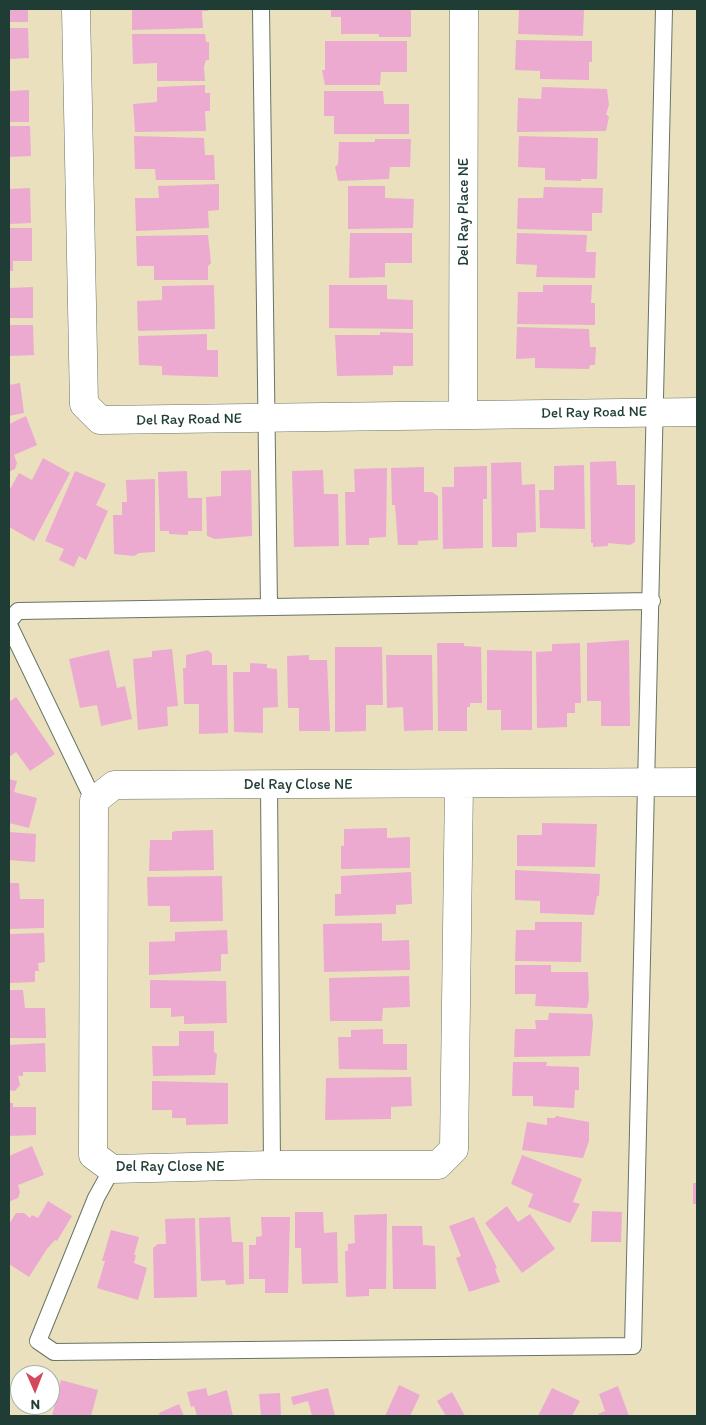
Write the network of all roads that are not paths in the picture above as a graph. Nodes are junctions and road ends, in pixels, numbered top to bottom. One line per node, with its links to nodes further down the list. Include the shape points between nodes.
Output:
1 (76, 9): 8 (street, Del Ray Road NE, via 84,404 100,420)
2 (261, 9): 8 (lane)
3 (464, 9): 7 (street, Del Ray Place NE)
4 (664, 9): 5 (lane)
5 (656, 412): 6 (street, Del Ray Road NE); 7 (street, Del Ray Road NE); 9 (lane)
6 (697, 412)
7 (463, 414): 8 (street, Del Ray Road NE)
8 (266, 419): 10 (lane)
9 (652, 601): 10 (lane); 13 (lane)
10 (270, 606): 11 (lane, via 18,611)
11 (9, 621)
12 (9, 625): 17 (lane)
13 (647, 782): 14 (street, Del Ray Close NE); 15 (street, Del Ray Close NE); 19 (lane, via 633,1346 54,1352 38,1341 96,1198)
14 (697, 782)
15 (459, 784): 16 (street, Del Ray Close NE); 18 (street, Del Ray Close NE, via 454,1149 438,1165)
16 (269, 785): 17 (street, Del Ray Close NE, via 114,785); 18 (lane)
17 (94, 801): 19 (street, Del Ray Close NE, via 94,1155)
18 (272, 1166): 19 (street, Del Ray Close NE)
19 (112, 1169)

